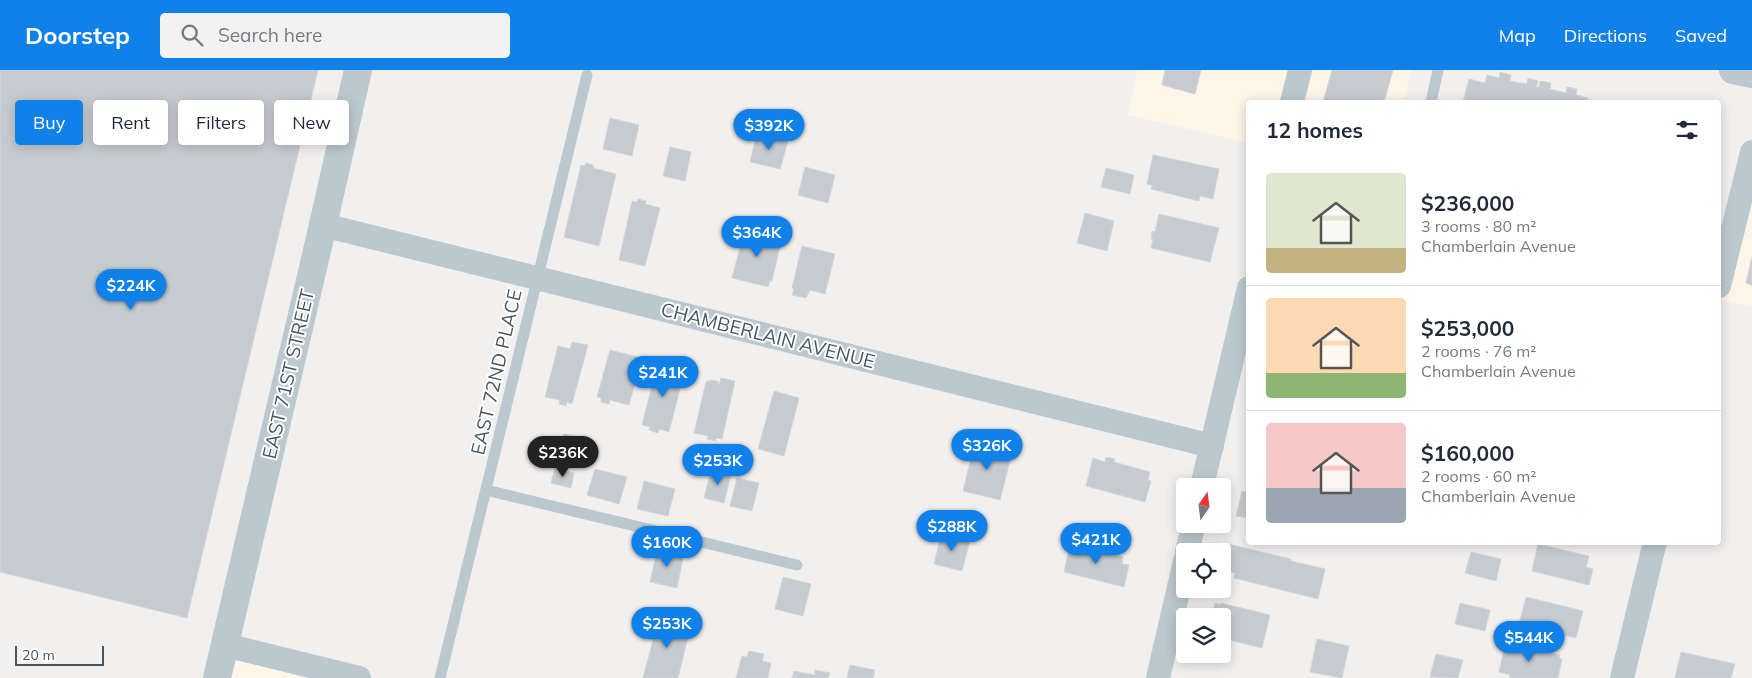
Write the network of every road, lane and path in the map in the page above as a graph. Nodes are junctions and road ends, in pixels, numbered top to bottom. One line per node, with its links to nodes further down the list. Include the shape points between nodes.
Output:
1 (358, 70): 10 (street, EAST 71ST STREET)
2 (1300, 70): 7 (street)
3 (1438, 70): 8 (lane)
4 (1733, 70): 5 (street)
5 (1752, 74)
6 (587, 75): 11 (lane, EAST 72ND PLACE)
7 (1292, 100)
8 (1431, 100)
9 (1752, 152): 12 (street)
10 (323, 225): 11 (street, CHAMBERLAIN AVENUE); 20 (street, EAST 71ST STREET)
11 (537, 278): 14 (street, CHAMBERLAIN AVENUE); 16 (lane, EAST 72ND PLACE)
12 (1721, 278)
13 (1246, 301): 14 (street)
14 (1212, 446): 15 (street)
15 (1204, 478)
16 (486, 490): 18 (lane); 23 (lane, EAST 72ND PLACE)
17 (1654, 545): 25 (street)
18 (797, 565)
19 (1176, 598): 24 (street)
20 (225, 645): 21 (street, EAST 71ST STREET); 22 (street)
21 (216, 678)
22 (359, 678)
23 (440, 678)
24 (1158, 678)
25 (1622, 678)

